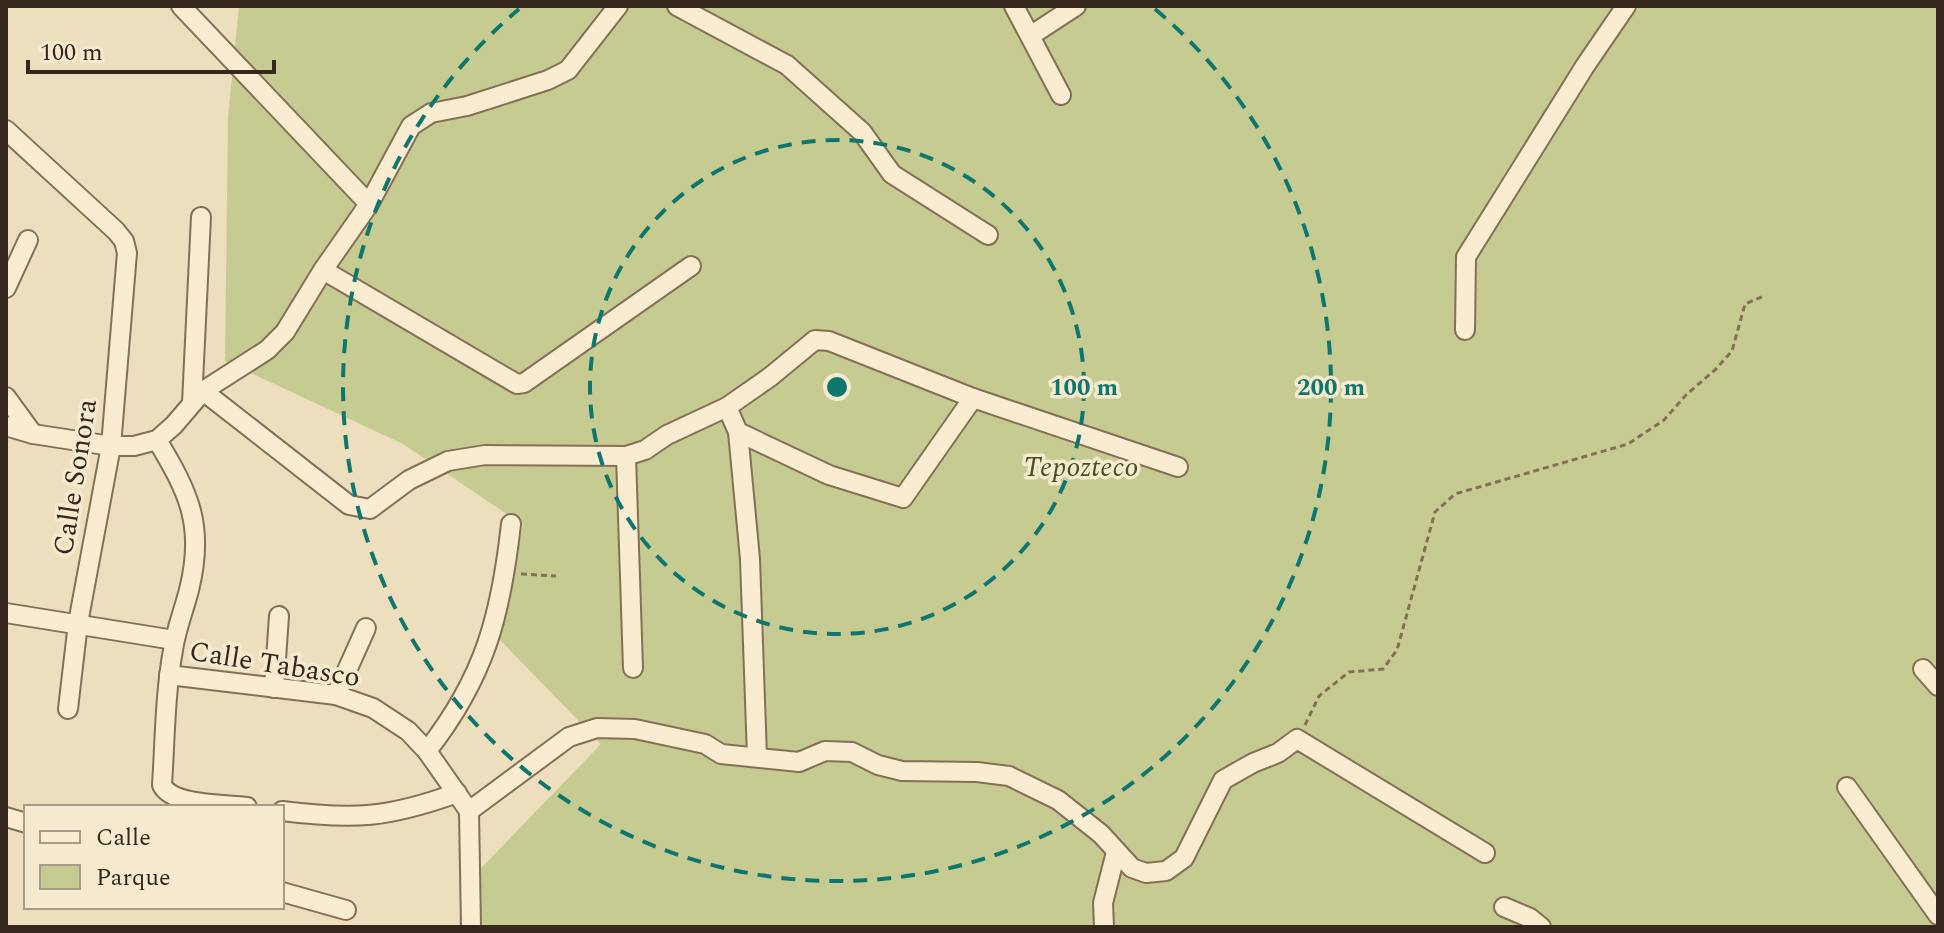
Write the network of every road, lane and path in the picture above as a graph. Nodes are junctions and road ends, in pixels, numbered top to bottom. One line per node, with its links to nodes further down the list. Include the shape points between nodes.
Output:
1 (181, 6): 10 (street)
2 (618, 6): 10 (street, via 568,70 467,106 431,113 411,126)
3 (677, 6): 12 (street, via 787,65 862,132 892,174)
4 (1014, 6): 7 (street)
5 (1076, 6): 7 (street)
6 (1626, 6): 18 (street, via 1466,257)
7 (1030, 36): 8 (street)
8 (1061, 95)
9 (6, 130): 27 (street, Calle Sonora, via 124,241)
10 (369, 204): 15 (street)
11 (201, 217): 20 (street)
12 (988, 235)
13 (28, 240): 16 (street)
14 (691, 266): 15 (street, via 517,384)
15 (323, 270): 20 (street, via 285,332)
16 (6, 288)
17 (1764, 296): 45 (path, via 1745,304 1732,351 1716,369 1664,420 1628,444 1455,494 1435,512 1397,650 1383,669 1349,672 1319,696)
18 (1465, 330)
19 (6, 397): 25 (street)
20 (198, 397): 26 (street); 28 (street, via 360,509 370,509 409,480 448,461 485,455)
21 (973, 398): 22 (street, via 815,340); 24 (street, via 903,498 829,475); 29 (street)
22 (727, 407): 24 (street); 28 (street)
23 (6, 426): 25 (street)
24 (738, 432): 47 (street, via 750,559)
25 (33, 434): 27 (street)
26 (157, 440): 27 (street); 37 (street, via 183,484 195,520 190,590)
27 (111, 446): 35 (street, Calle Sonora)
28 (626, 456): 38 (street)
29 (1178, 467)
30 (511, 524): 31 (street)
31 (506, 573): 32 (path); 46 (street, via 486,653 463,699)
32 (556, 576)
33 (6, 613): 35 (street, Calle Tabasco)
34 (279, 616): 42 (street)
35 (78, 623): 37 (street, Calle Tabasco); 44 (street, Calle Sonora)
36 (366, 628): 43 (street)
37 (174, 640): 40 (street)
38 (633, 668)
39 (1923, 669): 41 (street)
40 (169, 675): 42 (street, Calle Tabasco); 50 (street, via 162,785 177,799)
41 (1938, 686)
42 (274, 688): 43 (street, Calle Tabasco)
43 (336, 695): 46 (street, Calle Tabasco, via 373,708)
44 (68, 709)
45 (1297, 739): 53 (street, via 1223,780 1184,858 1166,871 1132,868); 54 (street)
46 (427, 751): 49 (street, Calle Tabasco)
47 (757, 757): 52 (street, via 721,754 676,736 597,728 569,737); 53 (street, via 799,762 825,751 852,752 902,771 1009,776 1058,800)
48 (1847, 787): 58 (street)
49 (457, 793): 51 (street, via 383,815); 52 (street, Calle Tabasco)
50 (230, 805)
51 (284, 811)
52 (469, 811): 59 (street)
53 (1116, 852): 60 (street, via 1103,903)
54 (1485, 853)
55 (284, 893): 57 (street)
56 (1504, 907): 61 (street)
57 (346, 910)
58 (1938, 915)
59 (471, 927)
60 (1104, 927)
61 (1541, 927)

